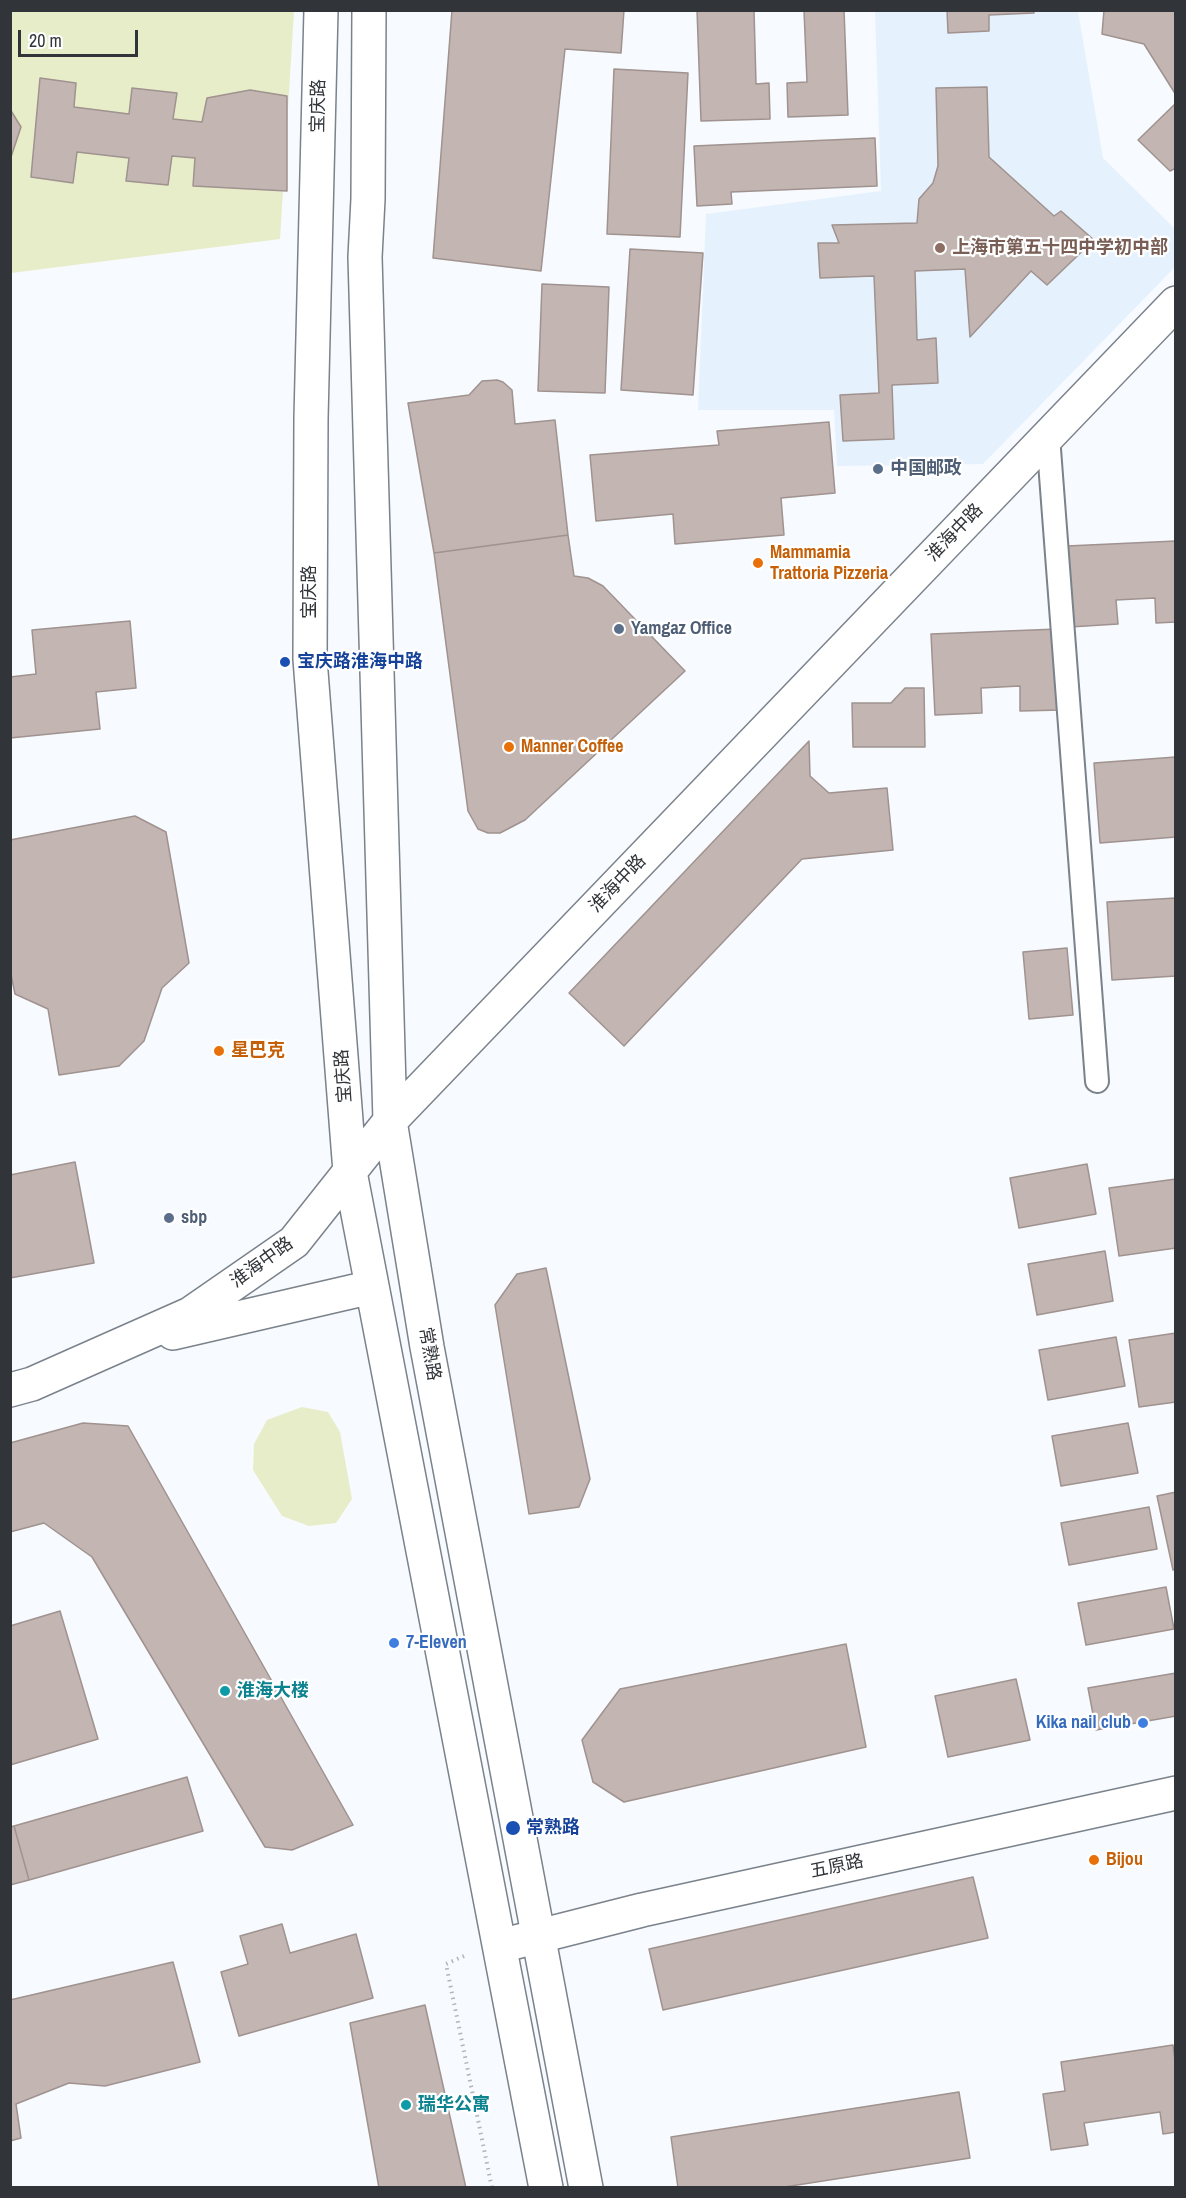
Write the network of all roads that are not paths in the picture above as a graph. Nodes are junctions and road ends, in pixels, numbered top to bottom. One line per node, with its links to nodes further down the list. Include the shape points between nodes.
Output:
1 (321, 10): 7 (main road, 宝庆路, via 311,418 310,659)
2 (369, 10): 6 (main road, via 365,257)
3 (1176, 303): 4 (main road, 淮海中路)
4 (1048, 436): 5 (lane); 6 (main road, 淮海中路)
5 (1097, 1081)
6 (390, 1121): 7 (main road, 淮海中路); 12 (main road, 常熟路, via 427,1347)
7 (350, 1172): 8 (main road); 9 (main road, 淮海中路, via 294,1242 190,1314)
8 (372, 1287): 9 (main road); 13 (main road)
9 (116, 1347): 10 (main road, 淮海中路)
10 (10, 1390)
11 (1176, 1793): 12 (main road, 五原路)
12 (538, 1936): 13 (main road, 五原路); 15 (main road, 常熟路)
13 (500, 1946): 14 (main road)
14 (546, 2187)
15 (586, 2187)

